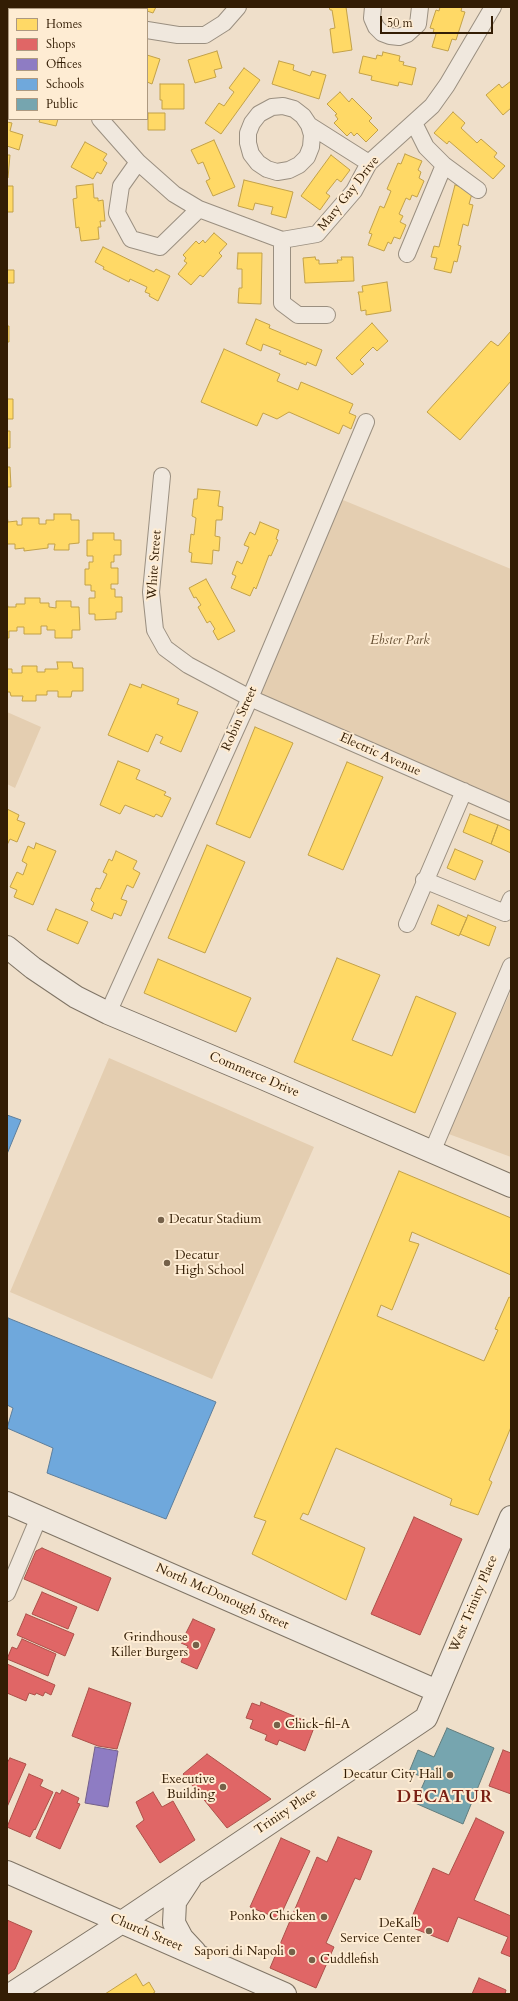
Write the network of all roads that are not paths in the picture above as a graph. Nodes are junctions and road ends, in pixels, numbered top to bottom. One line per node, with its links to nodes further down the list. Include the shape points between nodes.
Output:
1 (238, 7): 5 (street, via 224,23 205,35 178,35)
2 (373, 7): 3 (street, via 372,18 376,27 386,34 399,37 408,34 418,24)
3 (420, 7)
4 (493, 7): 7 (street, Mary Gay Drive, via 447,85 432,106)
5 (148, 30)
6 (101, 120): 9 (street)
7 (414, 123): 10 (street, Mary Gay Drive); 11 (street, via 426,147)
8 (309, 124): 8 (street, via 312,147 299,165 278,172 267,169 251,154 248,133 252,123 259,114 272,107 294,109); 10 (street)
9 (138, 162): 13 (street, via 174,194); 13 (street, via 122,186 117,213 131,239 160,247)
10 (369, 163): 14 (street, Mary Gay Drive, via 354,191 317,234)
11 (444, 165): 12 (street); 15 (street)
12 (478, 190)
13 (199, 209): 14 (street)
14 (282, 240): 16 (street, via 282,302 298,315)
15 (407, 254)
16 (326, 315)
17 (366, 422): 19 (street, Robin Street)
18 (162, 476): 19 (street, White Street, via 151,592 155,630 165,648 188,665)
19 (250, 698): 20 (street, Electric Avenue); 27 (street, Robin Street)
20 (464, 791): 21 (street, Electric Avenue); 22 (street)
21 (511, 812)
22 (424, 880): 23 (street, via 505,913); 24 (street)
23 (511, 899)
24 (406, 924)
25 (7, 947): 27 (street, Commerce Drive, via 76,997)
26 (511, 966): 28 (street)
27 (108, 1014): 28 (street, Commerce Drive)
28 (432, 1152): 29 (street, Commerce Drive)
29 (511, 1186)
30 (7, 1503): 31 (street, North McDonough Street)
31 (39, 1517): 33 (street); 34 (street, North McDonough Street)
32 (511, 1517): 34 (street, West Trinity Place)
33 (7, 1593)
34 (437, 1691): 35 (street, Trinity Place, via 426,1718)
35 (199, 1869): 37 (street, Trinity Place); 38 (street, via 181,1891 173,1914 178,1932)
36 (7, 1872): 37 (street, Church Street)
37 (122, 1922): 38 (street, Church Street); 39 (street, Trinity Place)
38 (199, 1956): 40 (street, Church Street)
39 (10, 1994)
40 (284, 1994)

